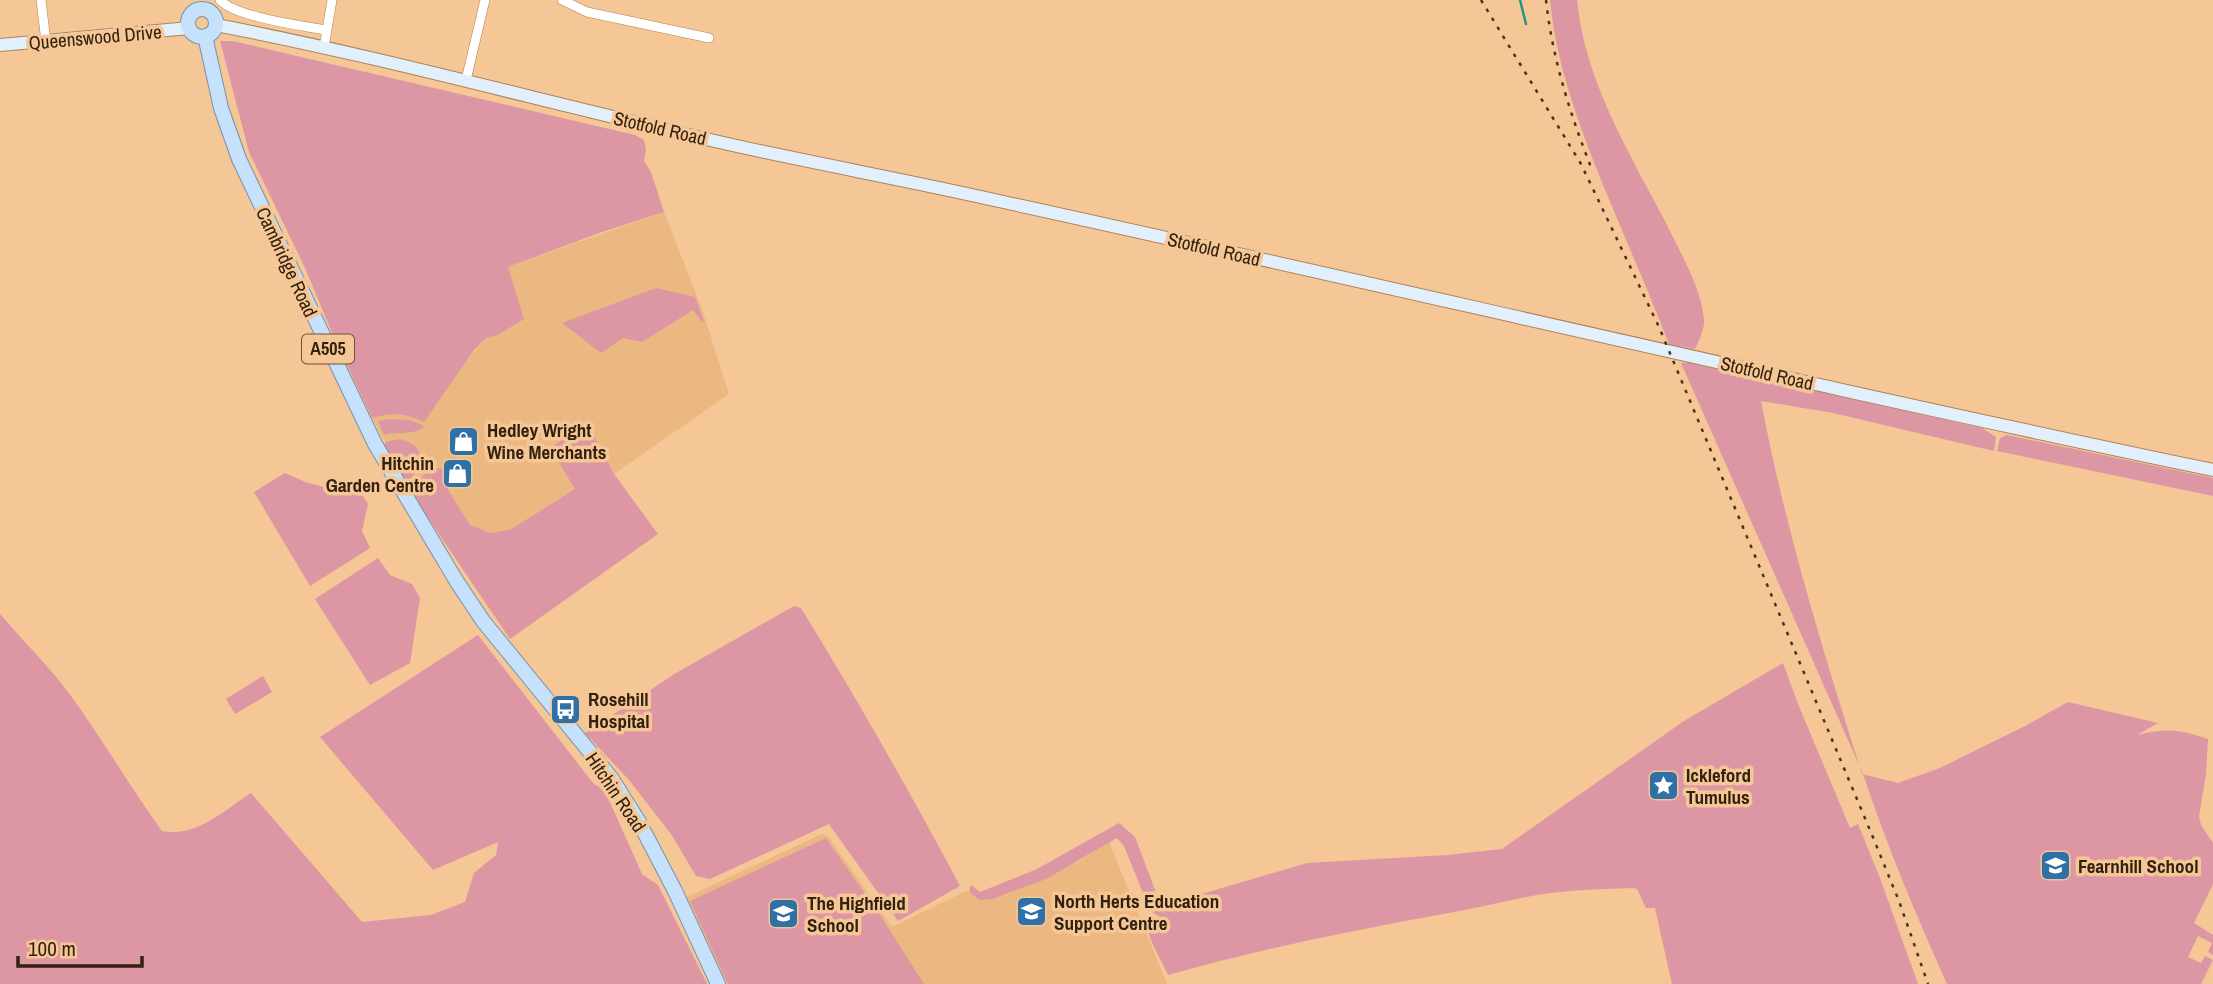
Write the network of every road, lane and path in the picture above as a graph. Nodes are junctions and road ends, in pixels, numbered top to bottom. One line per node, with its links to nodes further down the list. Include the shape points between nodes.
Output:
1 (41, 0): 12 (street)
2 (220, 0): 9 (street, via 245,14)
3 (331, 0): 9 (street)
4 (485, 0): 15 (street)
5 (562, 0): 11 (street, via 587,12)
6 (196, 5): 7 (main road, via 210,11); 8 (main road)
7 (216, 25): 10 (main road); 14 (street, Stotfold Road)
8 (190, 28): 10 (main road, via 197,36); 12 (street, Queenswood Drive)
9 (325, 30): 14 (street)
10 (205, 36): 17 (main road, Cambridge Road / A505, via 221,108 239,159 282,252 375,444)
11 (709, 38)
12 (46, 42): 13 (street, Queenswood Drive)
13 (0, 45)
14 (324, 47): 15 (street, Stotfold Road)
15 (466, 80): 16 (street, Stotfold Road, via 747,148)
16 (2213, 470)
17 (483, 621): 18 (main road, Hitchin Road / A505, via 612,779 675,891)
18 (718, 984)

